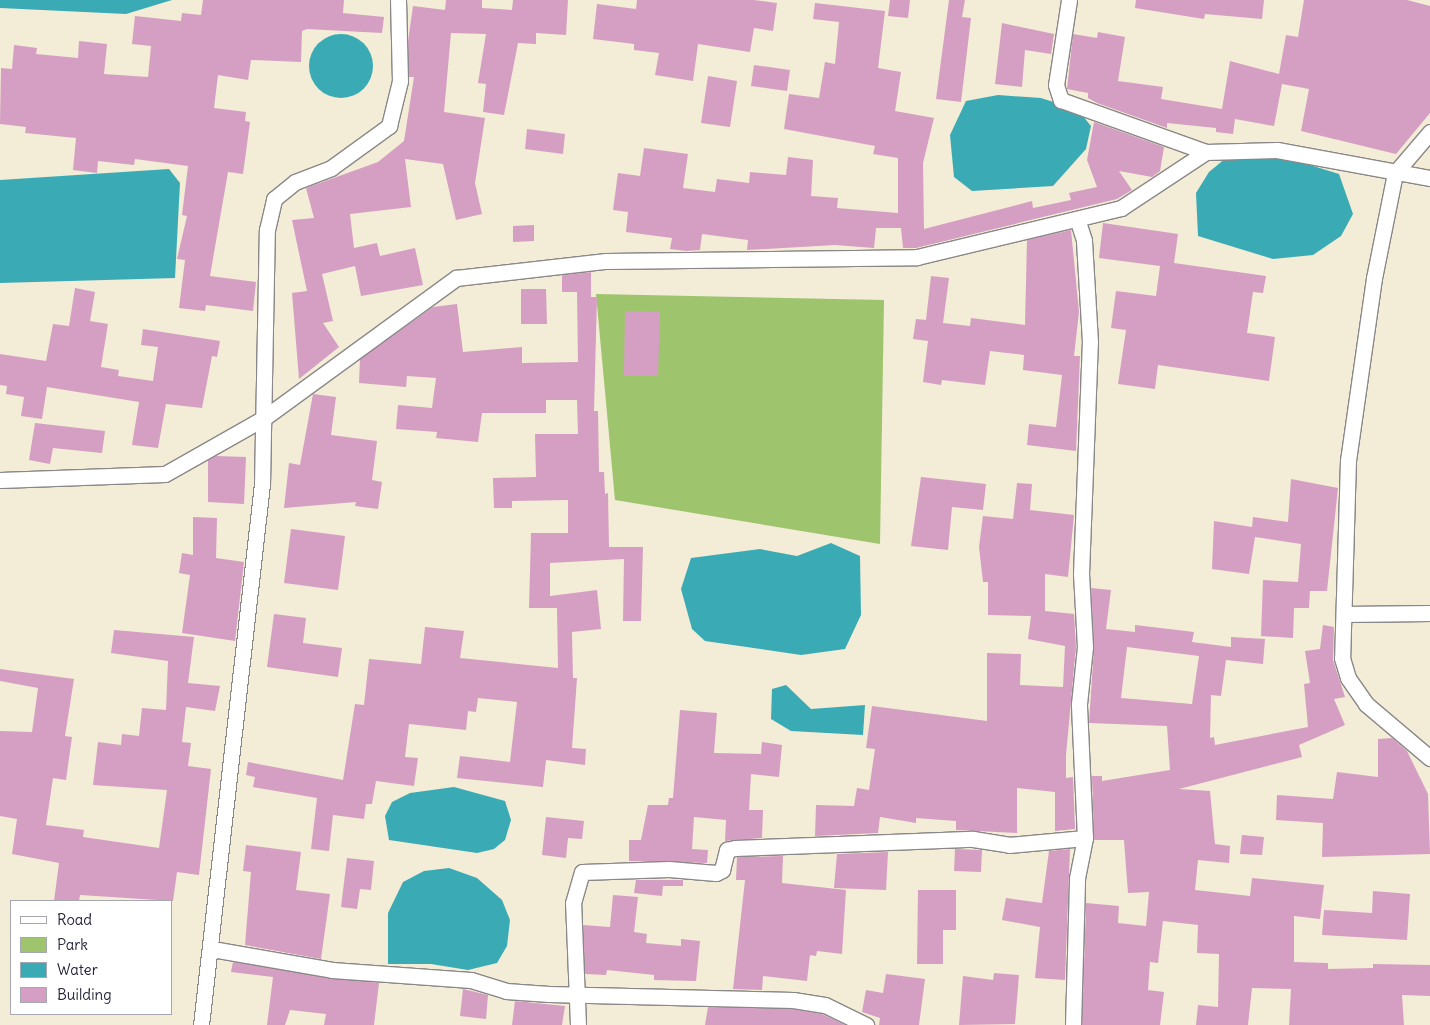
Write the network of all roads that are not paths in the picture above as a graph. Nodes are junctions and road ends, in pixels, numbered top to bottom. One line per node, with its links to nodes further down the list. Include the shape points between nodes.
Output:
1 (398, 0): 8 (street, via 400,81 389,126 331,168 295,182 274,199 267,230)
2 (1070, 0): 4 (street, via 1056,85 1061,100)
3 (1430, 132): 5 (street)
4 (1206, 152): 5 (street, via 1277,150); 7 (street, via 1122,208)
5 (1395, 173): 6 (street); 11 (street, via 1374,278 1348,460)
6 (1430, 178)
7 (1078, 221): 8 (street, via 917,257 606,261 456,278); 13 (street, via 1084,240 1090,342 1081,574 1085,647 1079,704)
8 (264, 418): 9 (street, via 165,474); 14 (street, via 262,484)
9 (0, 480)
10 (1430, 613): 11 (street)
11 (1344, 614): 12 (street, via 1342,658 1348,678 1366,704)
12 (1430, 758)
13 (1085, 838): 15 (street, via 1009,845 973,840 735,848 727,850 722,870 716,873 669,869 582,872 573,903); 19 (street, via 1077,878)
14 (212, 949): 15 (street, via 332,970 471,980 506,990); 16 (street)
15 (573, 994): 17 (street); 18 (street, via 793,1000 825,1005)
16 (202, 1025)
17 (578, 1025)
18 (866, 1025)
19 (1073, 1025)

